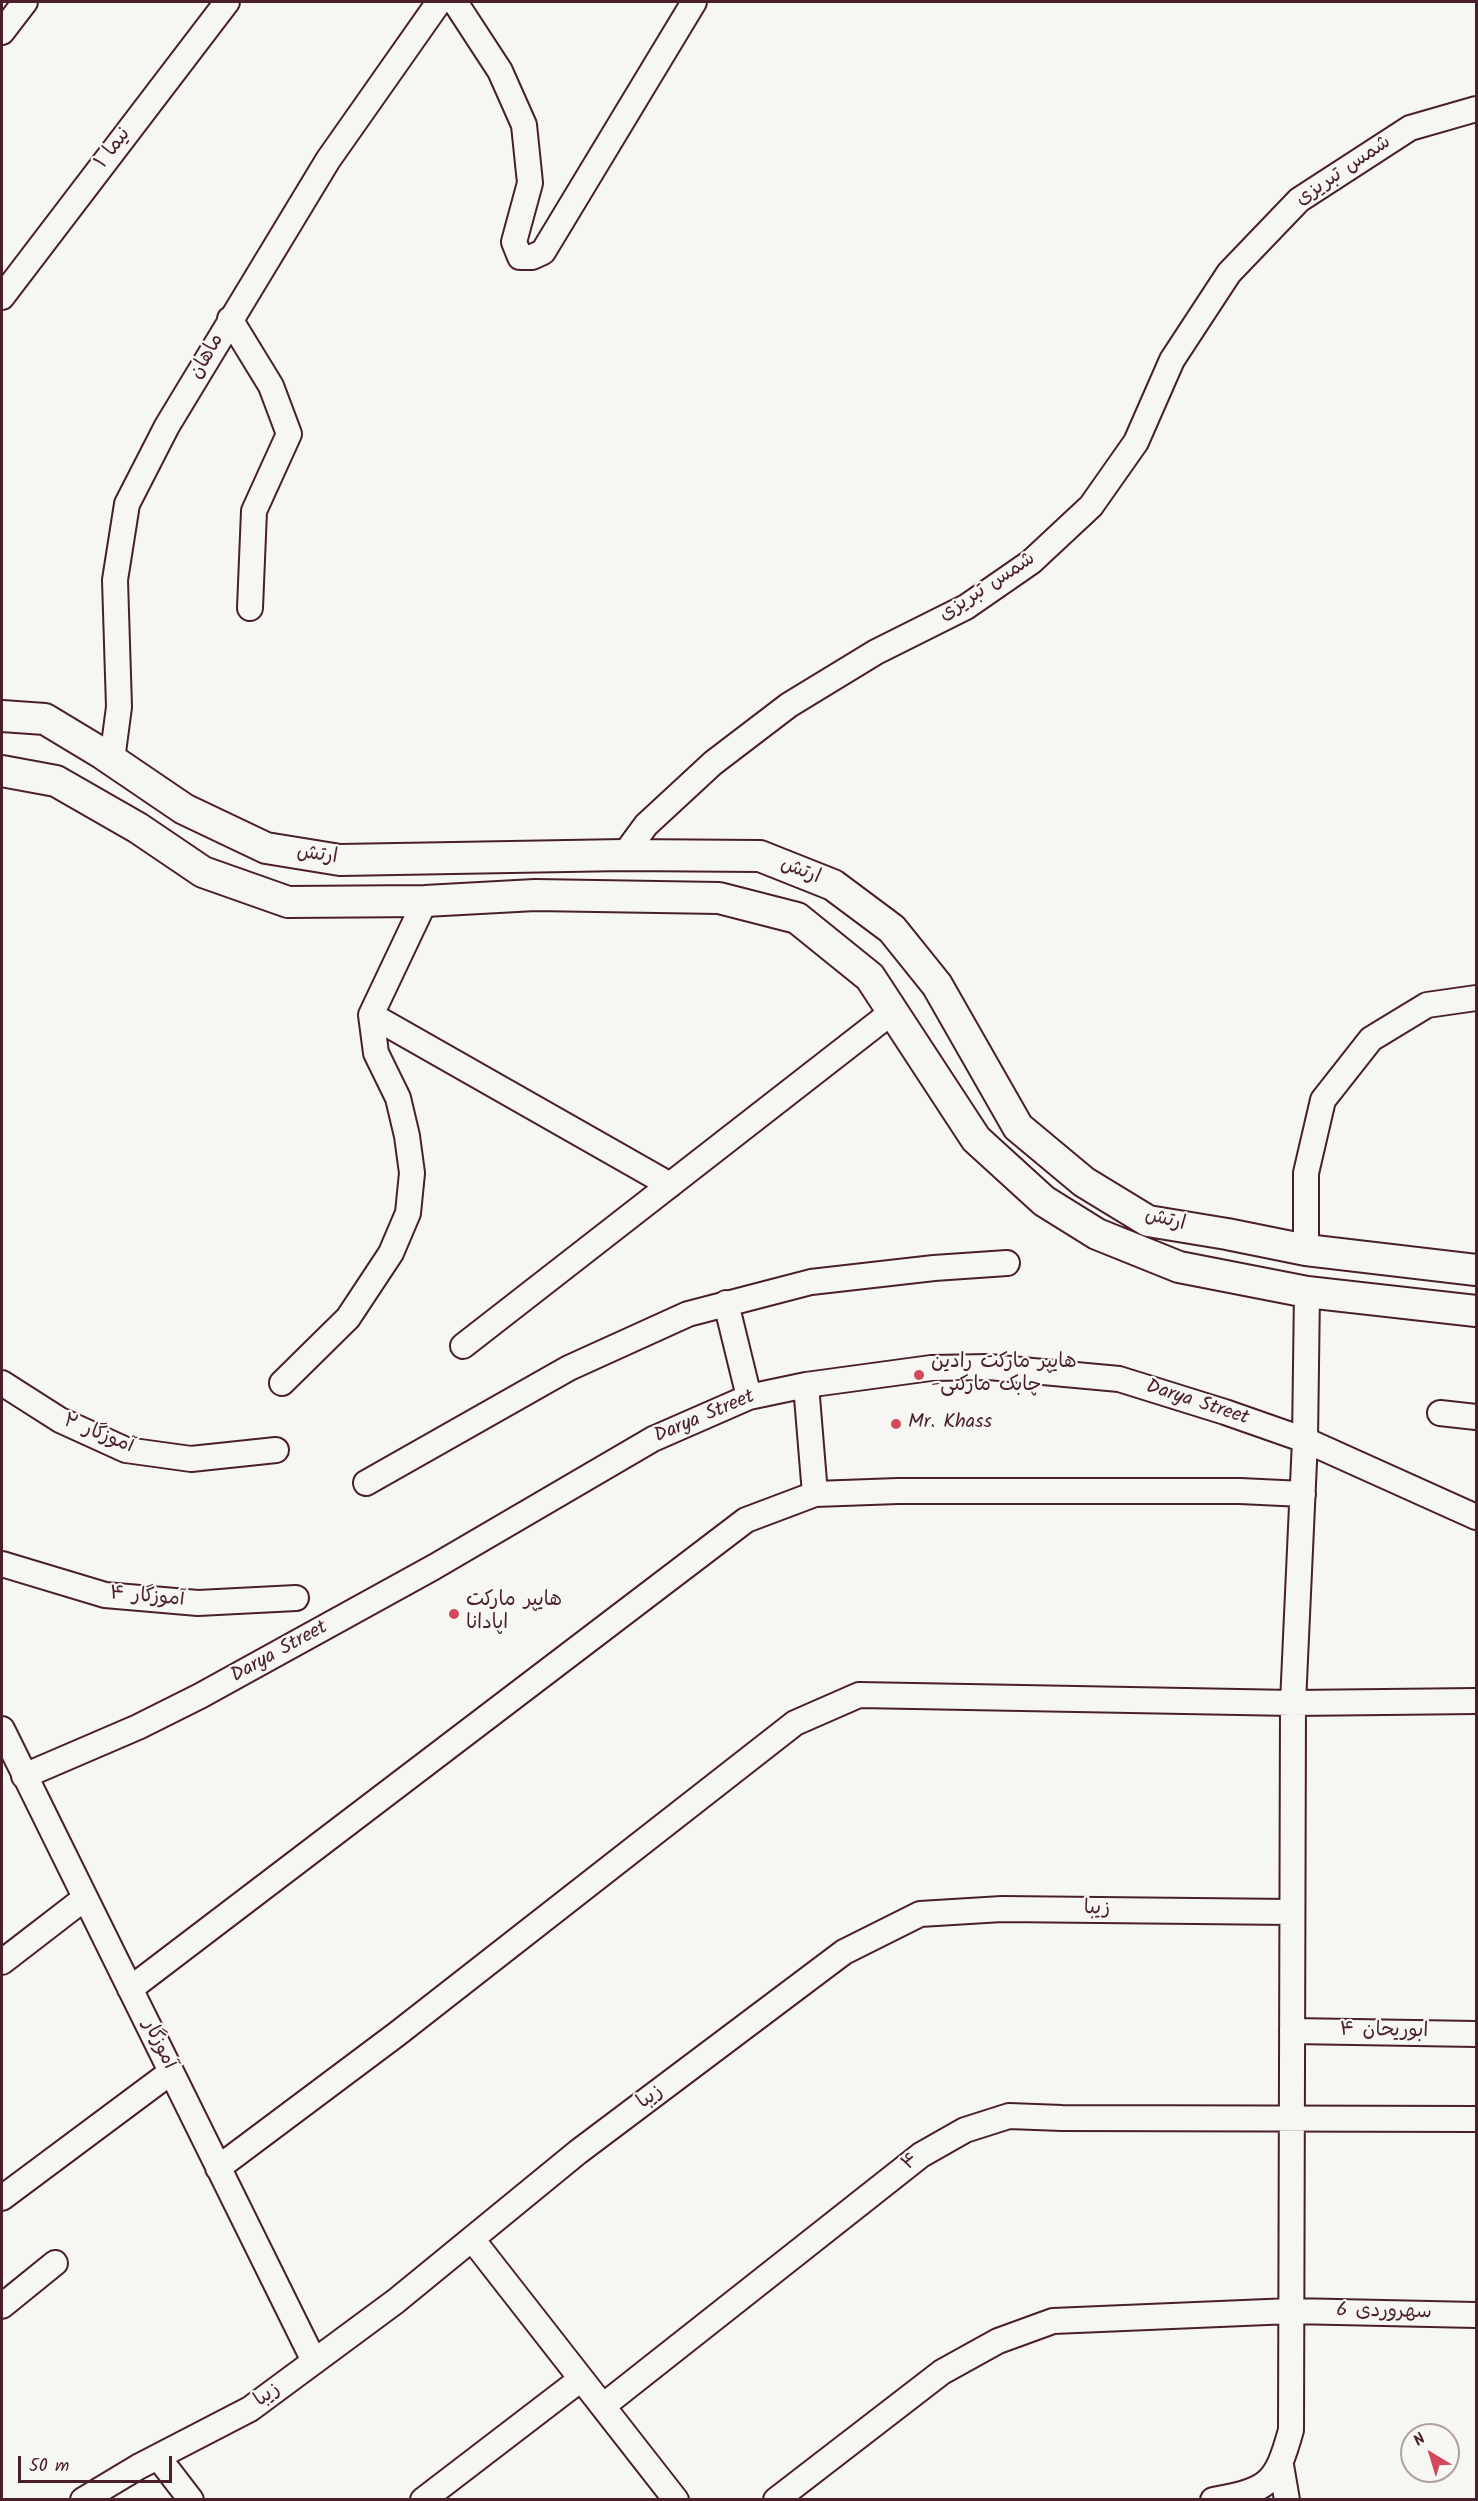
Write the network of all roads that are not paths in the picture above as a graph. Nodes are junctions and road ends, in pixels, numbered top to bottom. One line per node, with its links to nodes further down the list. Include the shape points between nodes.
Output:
1 (25, 2): 6 (street)
2 (227, 2): 8 (street, نیما ۱)
3 (439, 2): 9 (street, ماهان, via 328,160)
4 (455, 2): 5 (street, via 500,71 524,125 530,183 514,242 520,257 543,252)
5 (694, 2)
6 (2, 32)
7 (1476, 109): 14 (street, شمس تبریزی, via 1410,128 1299,200 1229,273 1172,360 1136,442 1091,506 1031,562 966,607 876,652 789,705 713,763 646,825)
8 (2, 297)
9 (230, 319): 10 (street, via 271,386 289,434 254,510); 12 (street, ماهان, via 127,504 115,580 119,707)
10 (250, 608)
11 (2, 716): 12 (main road, ارتش, via 45,719)
12 (112, 760): 14 (main road, ارتش, via 184,808 266,848 340,860)
13 (2, 771): 15 (main road, ارتش, via 56,781 138,828 203,872 288,902)
14 (624, 855): 20 (main road, ارتش, via 760,856 833,885 892,929 937,985 1018,1127 1084,1182 1148,1221)
15 (425, 901): 17 (main road, ارتش, via 535,895 719,897 797,918 870,977); 18 (street)
16 (1476, 998): 20 (street, via 1427,1005 1371,1039 1323,1100 1306,1173)
17 (892, 1012): 19 (street); 23 (main road, ارتش, via 976,1139 1044,1201 1097,1234 1179,1267)
18 (371, 1015): 19 (street); 28 (street, via 376,1053 398,1098 407,1136 412,1173 408,1212 391,1253 348,1318)
19 (670, 1185): 26 (street)
20 (1306, 1250): 22 (main road, ارتش)
21 (1007, 1263): 24 (street, via 811,1282)
22 (1476, 1270)
23 (1307, 1292): 25 (main road, ارتش); 33 (street)
24 (726, 1303): 30 (street); 35 (street, via 688,1314 569,1368)
25 (1476, 1311)
26 (463, 1346)
27 (2, 1383): 34 (street, آموزگار ۲, via 60,1420 126,1450 191,1459)
28 (282, 1383)
29 (806, 1385): 30 (street, Darya Street); 33 (street, Darya Street, via 942,1368 989,1367 1119,1379); 36 (street)
30 (749, 1396): 44 (street, Darya Street, via 653,1439 414,1579 200,1696)
31 (1440, 1413): 32 (street)
32 (1476, 1417)
33 (1305, 1440): 37 (street); 38 (street, Darya Street)
34 (276, 1450)
35 (366, 1483)
36 (815, 1494): 37 (street); 48 (street, via 746,1520)
37 (1303, 1494): 42 (street)
38 (1476, 1517)
39 (2, 1564): 40 (street, آموزگار ۴, via 105,1595 198,1603)
40 (296, 1598)
41 (1476, 1701): 42 (street)
42 (1293, 1703): 46 (street); 54 (street, via 859,1695 795,1723 397,2034)
43 (2, 1729): 44 (street, آموزگار)
44 (24, 1776): 45 (street, آموزگار)
45 (85, 1898): 47 (street); 48 (street, آموزگار)
46 (1291, 1912): 49 (street); 56 (street, زیبا, via 1002,1909 920,1914 844,1952 578,2152)
47 (2, 1962)
48 (130, 1989): 51 (street, آموزگار)
49 (1292, 2031): 50 (street, ابوریحان ۴); 52 (street)
50 (1476, 2034)
51 (171, 2072): 54 (street, آموزگار); 55 (street)
52 (1292, 2117): 53 (street, ۴); 59 (street); 63 (street, ۴, via 1009,2116 964,2130 921,2155)
53 (1476, 2119)
54 (218, 2168): 61 (street, آموزگار)
55 (2, 2198)
56 (472, 2239): 61 (street, زیبا); 62 (street)
57 (56, 2263): 58 (street)
58 (2, 2306)
59 (1291, 2311): 60 (street, سهروردی 6); 65 (street, via 1291,2430); 70 (street, سهروردی 6, via 1053,2321 998,2340 942,2372)
60 (1476, 2315)
61 (314, 2361): 64 (street, زیبا, via 250,2409)
62 (581, 2379): 63 (street); 69 (street)
63 (603, 2406): 66 (street)
64 (158, 2457): 67 (street, زیبا); 68 (street)
65 (1281, 2465): 71 (street, via 1262,2487); 72 (street)
66 (671, 2498)
67 (83, 2499)
68 (191, 2499)
69 (423, 2499)
70 (776, 2499)
71 (1213, 2499)
72 (1287, 2499)

